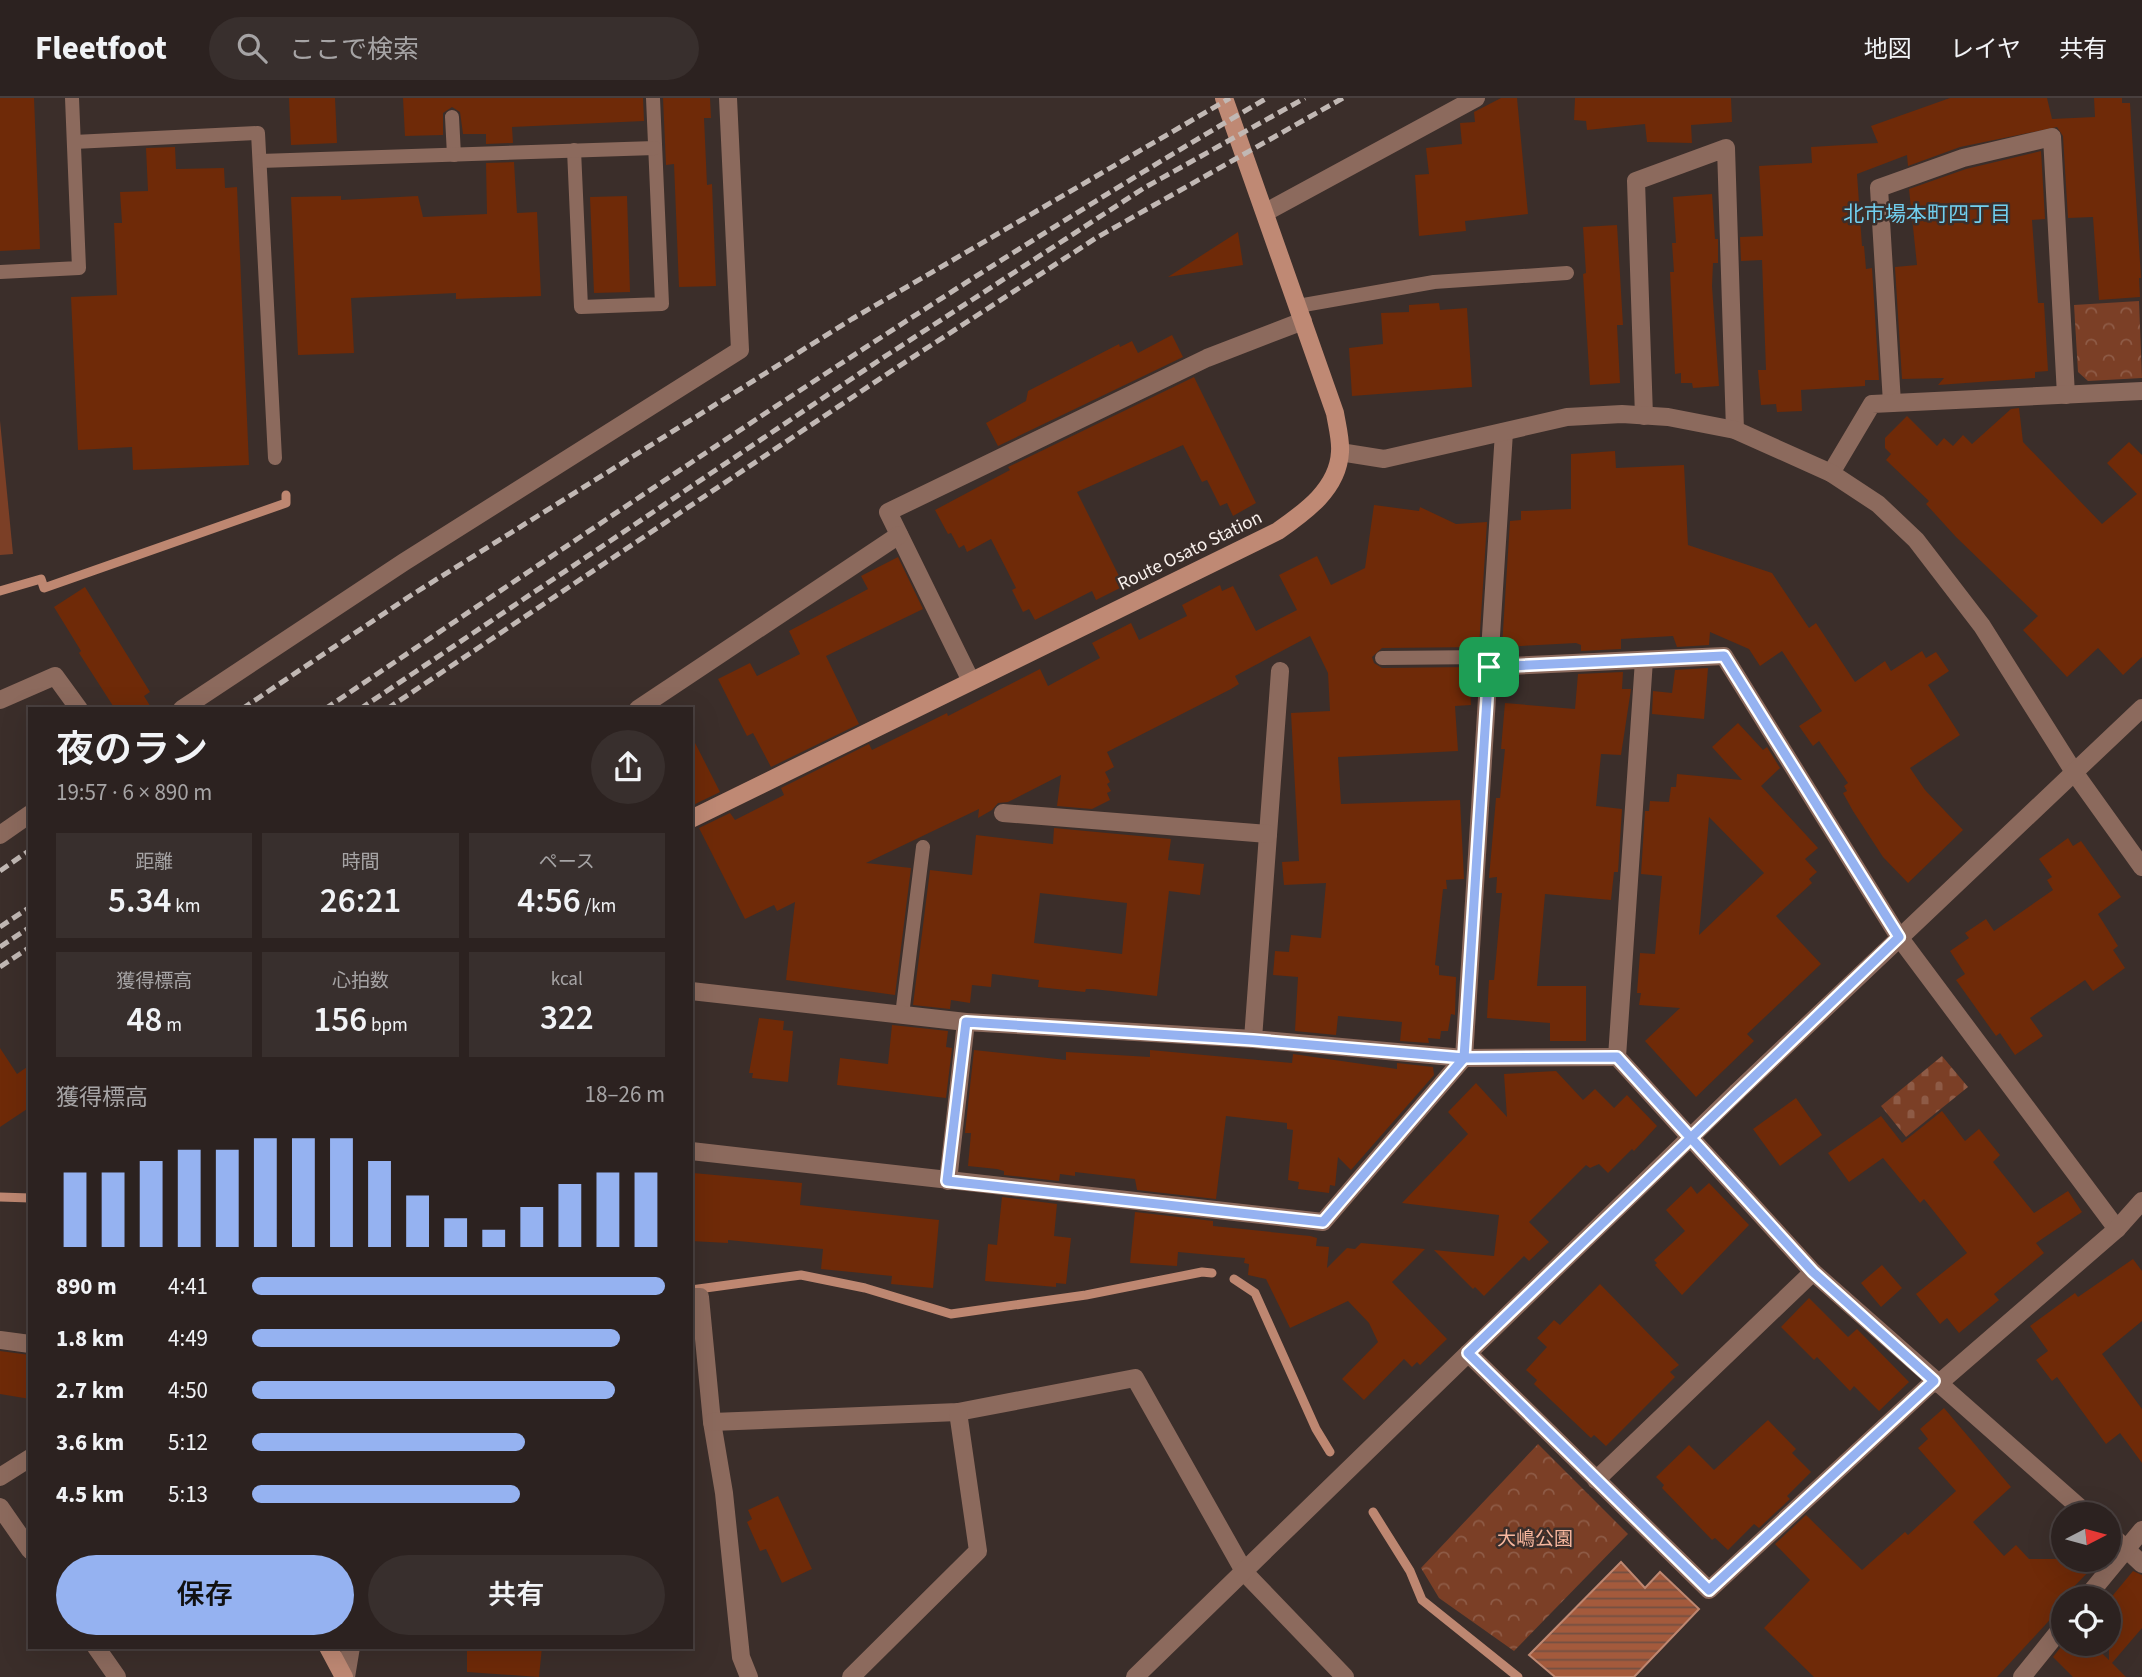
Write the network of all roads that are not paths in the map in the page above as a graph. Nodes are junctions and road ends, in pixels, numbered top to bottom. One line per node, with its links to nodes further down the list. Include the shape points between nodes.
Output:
1 (72, 98): 7 (lane)
2 (653, 98): 8 (lane)
3 (728, 98): 33 (street, via 740,350)
4 (1224, 98): 12 (main road, Route Osato Station)
5 (1476, 98): 12 (street)
6 (452, 117): 10 (lane)
7 (74, 142): 11 (lane, via 258,133); 13 (lane, via 79,268)
8 (655, 148): 9 (lane); 9 (lane, via 662,304 581,307)
9 (574, 150): 10 (lane)
10 (454, 155): 11 (lane)
11 (260, 161): 23 (lane)
12 (1266, 212): 15 (main road, Route Osato Station)
13 (0, 272)
14 (1567, 273): 15 (lane, via 1434,282)
15 (1301, 314): 22 (main road, Route Osato Station, via 1335,413); 25 (street, via 888,512)
16 (2142, 391): 17 (street)
17 (2066, 395): 18 (street); 18 (street, via 2052,137 1963,158 1879,188)
18 (1892, 403): 24 (street, via 1872,404)
19 (1644, 416): 20 (street); 20 (street, via 1636,181 1726,148); 21 (street, via 1567,417)
20 (1735, 430): 24 (street)
21 (1504, 432): 22 (street, via 1384,459); 28 (street)
22 (1340, 452): 30 (main road, Route Osato Station, via 1329,485 1311,508 1278,531)
23 (275, 458)
24 (1831, 473): 36 (street, via 1878,504 1916,540 1982,626)
25 (899, 535): 30 (street); 34 (street)
26 (1382, 658): 28 (lane)
27 (1644, 660): 28 (street); 44 (street, via 1724,656); 49 (street)
28 (1489, 662): 50 (street)
29 (1280, 671): 40 (street)
30 (971, 681): 39 (main road, Route Osato Station)
31 (0, 700): 32 (street, via 55,676)
32 (78, 707)
33 (185, 707)
34 (641, 707)
35 (2142, 708): 36 (street)
36 (2074, 772): 43 (street); 44 (street)
37 (1003, 813): 40 (street)
38 (28, 815): 41 (street)
39 (693, 818)
40 (1268, 834): 48 (street)
41 (0, 835)
42 (923, 847): 46 (lane)
43 (2142, 867)
44 (1899, 937): 51 (street, via 1791,1045); 55 (street)
45 (693, 991): 46 (street)
46 (902, 1015): 47 (street)
47 (966, 1022): 48 (street); 53 (street)
48 (1253, 1040): 50 (street)
49 (1617, 1057): 50 (street); 51 (street)
50 (1464, 1058): 53 (street, via 1323,1222)
51 (1688, 1138): 56 (street); 60 (street)
52 (693, 1151): 53 (street)
53 (947, 1181)
54 (2142, 1201): 55 (street)
55 (2117, 1230): 61 (street)
56 (1813, 1272): 61 (street); 66 (street)
57 (693, 1297): 63 (street, via 700,1297)
58 (0, 1340): 59 (street)
59 (28, 1344)
60 (1468, 1353): 66 (street); 74 (street)
61 (1936, 1382): 66 (street, via 1709,1590); 67 (street)
62 (958, 1412): 63 (street); 74 (street, via 1135,1378); 83 (street, via 978,1551)
63 (712, 1422): 82 (street, via 741,1657)
64 (28, 1459): 65 (street)
65 (0, 1477)
66 (1595, 1480)
67 (2073, 1502)
68 (0, 1507): 71 (street)
69 (2142, 1530): 72 (street)
70 (2121, 1544): 72 (street)
71 (28, 1547)
72 (2126, 1549): 73 (street); 75 (street)
73 (2142, 1563)
74 (1245, 1573): 84 (street); 85 (street)
75 (2096, 1586)
76 (2051, 1641): 86 (street)
77 (97, 1649): 80 (street)
78 (329, 1649): 81 (main road)
79 (351, 1649): 81 (street)
80 (117, 1677)
81 (345, 1677)
82 (749, 1677)
83 (851, 1677)
84 (1135, 1677)
85 (1345, 1677)
86 (2022, 1677)

